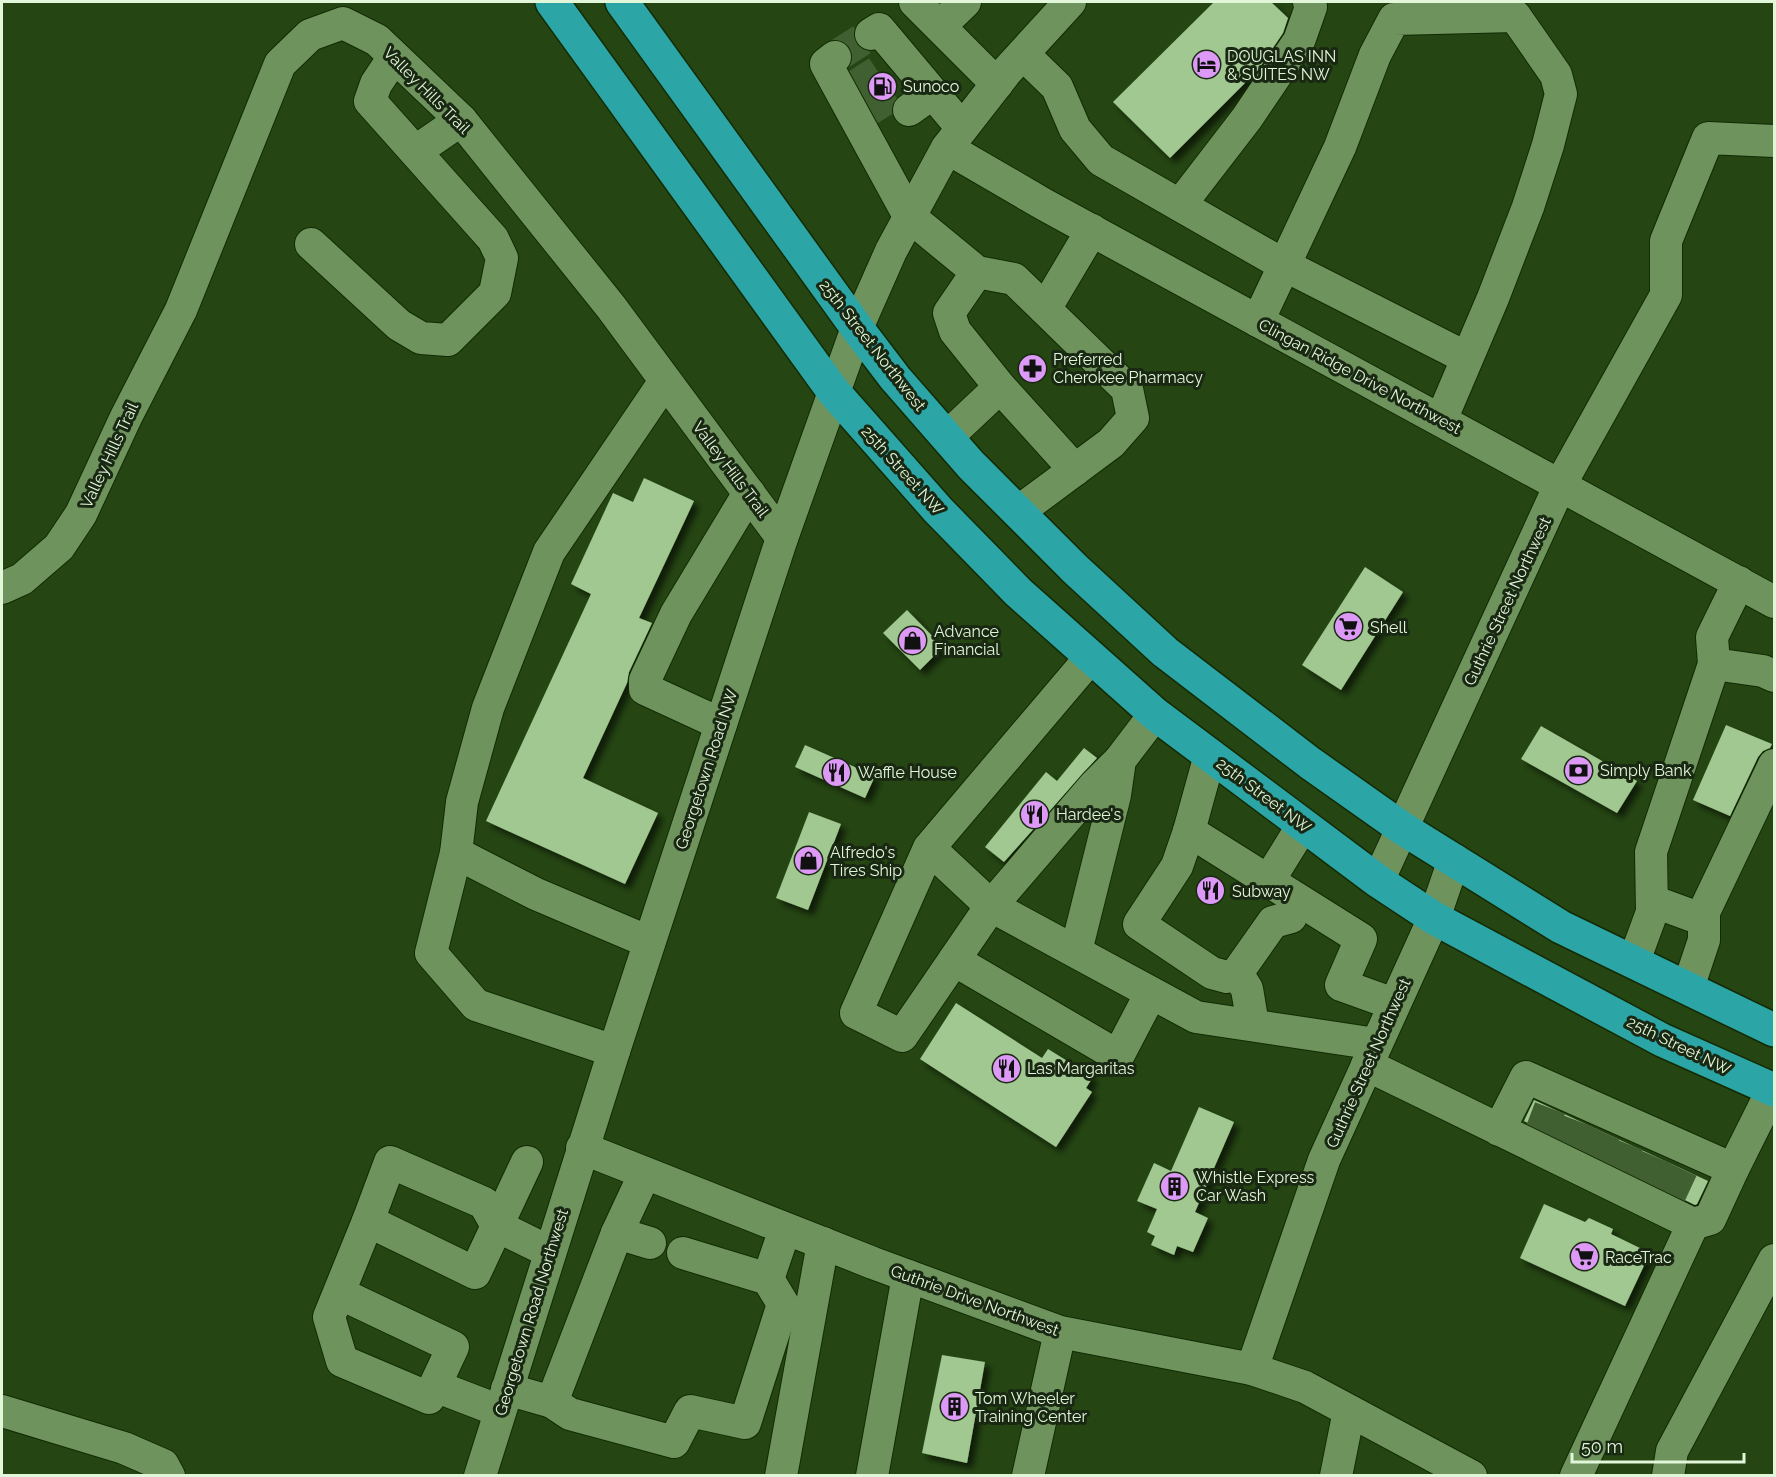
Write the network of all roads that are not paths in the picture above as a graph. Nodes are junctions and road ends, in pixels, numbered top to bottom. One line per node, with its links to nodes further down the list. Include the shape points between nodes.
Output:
1 (552, 2): 29 (highway)
2 (622, 2): 25 (highway, 25th Street Northwest)
3 (915, 2): 7 (street)
4 (965, 2): 7 (street)
5 (1070, 2): 9 (street, Georgetown Road NW)
6 (1309, 2): 17 (street, via 1311,7 1299,41 1247,118)
7 (940, 26): 12 (street)
8 (871, 34): 14 (street, via 879,29 909,82)
9 (1023, 54): 12 (street, Georgetown Road NW); 17 (street, via 1057,87 1076,129 1101,160)
10 (394, 57): 13 (street, Valley Hills Trail); 16 (street, via 370,101); 38 (street, Valley Hills Trail, via 377,40 343,23 310,35 280,64 181,310 81,514 59,547 22,579)
11 (835, 57): 18 (street, via 826,64 860,113)
12 (997, 84): 14 (street, Georgetown Road NW)
13 (460, 120): 16 (street); 27 (street, Valley Hills Trail)
14 (955, 138): 18 (street, Georgetown Road NW); 19 (street, Clingan Ridge Drive Northwest)
15 (1774, 141): 33 (street, Guthrie Street Northwest, via 1708,138 1666,241 1666,295)
16 (416, 151): 20 (street, via 494,239 502,258 495,293 448,340 421,338 399,325)
17 (1180, 205): 21 (street)
18 (909, 216): 22 (street); 25 (street, Georgetown Road NW)
19 (1092, 230): 23 (street); 24 (street, Clingan Ridge Drive Northwest)
20 (311, 244)
21 (1284, 265): 24 (street); 26 (street); 26 (street, via 1394,19 1515,16 1556,75 1561,94 1528,207)
22 (978, 272): 23 (street, via 1014,279); 28 (street, via 949,313 955,331)
23 (1045, 309): 32 (street, via 1127,389 1129,399 1132,418 1111,443)
24 (1258, 321): 30 (street, Clingan Ridge Drive Northwest)
25 (857, 328): 29 (street, Georgetown Road NW); 31 (highway, 25th Street Northwest)
26 (1467, 358): 30 (street)
27 (666, 381): 34 (street, Valley Hills Trail); 52 (street, via 549,552 488,708 462,802)
28 (1000, 387): 31 (street); 32 (street)
29 (833, 391): 36 (street, Georgetown Road NW); 40 (highway, 25th Street NW, via 938,510 1018,592)
30 (1441, 420): 33 (street, Clingan Ridge Drive Northwest)
31 (947, 438): 35 (highway, 25th Street Northwest)
32 (1075, 470): 35 (street)
33 (1560, 484): 37 (street, Clingan Ridge Drive Northwest); 49 (street, Guthrie Street Northwest)
34 (749, 493): 36 (street, Valley Hills Trail); 44 (street, via 676,614 645,680 645,689)
35 (1018, 512): 49 (highway, 25th Street Northwest, via 1165,652)
36 (782, 538): 44 (street, Georgetown Road NW)
37 (1739, 582): 39 (street, Clingan Ridge Drive Northwest); 41 (street, via 1712,637)
38 (2, 588)
39 (1774, 602)
40 (1091, 657): 43 (highway, 25th Street NW); 51 (street)
41 (1714, 664): 42 (street); 56 (street, via 1651,852)
42 (1774, 676)
43 (1155, 714): 45 (highway, 25th Street NW); 46 (street)
44 (721, 723): 61 (street, Georgetown Road NW)
45 (1210, 755): 48 (highway, 25th Street NW); 50 (street)
46 (1120, 760): 57 (street); 62 (street)
47 (1774, 765): 60 (street, via 1704,912)
48 (1303, 825): 54 (street); 55 (highway, 25th Street NW)
49 (1402, 828): 53 (highway); 55 (street, Guthrie Street Northwest)
50 (1189, 831): 54 (street); 65 (street, via 1176,866 1139,924 1212,973)
51 (928, 848): 57 (street); 63 (street, via 856,1013 902,1036)
52 (456, 853): 61 (street, via 536,894); 71 (street, via 431,953 476,1005)
53 (1454, 860): 59 (street, Guthrie Street Northwest); 64 (highway, via 1561,927)
54 (1269, 880): 58 (street)
55 (1378, 881): 59 (highway, 25th Street NW)
56 (1652, 901): 60 (street); 64 (street, via 1652,912)
57 (991, 906): 62 (street); 63 (street)
58 (1296, 909): 65 (street); 68 (street, via 1361,939 1341,986)
59 (1434, 918): 68 (street, Guthrie Street Northwest); 73 (highway, 25th Street NW, via 1662,1040)
60 (1704, 920): 66 (street, via 1704,940)
61 (650, 942): 71 (street, Georgetown Road NW)
62 (1076, 951): 67 (street)
63 (954, 960): 67 (street, via 1118,1056)
64 (1634, 961): 66 (highway)
65 (1242, 981): 69 (street)
66 (1688, 988): 70 (highway)
67 (1151, 993): 69 (street, via 1196,1017)
68 (1394, 1004): 72 (street, Guthrie Street Northwest)
69 (1253, 1025): 72 (street)
70 (1774, 1030)
71 (614, 1051): 75 (street, Georgetown Road NW)
72 (1372, 1054): 74 (street); 94 (street, Guthrie Street Northwest, via 1324,1160)
73 (1774, 1089): 78 (street)
74 (1499, 1130): 76 (street); 76 (street, via 1526,1077)
75 (582, 1148): 79 (street, Guthrie Drive Northwest); 87 (street, Georgetown Road Northwest)
76 (1611, 1151): 78 (street); 81 (street)
77 (527, 1162): 82 (street)
78 (1733, 1169): 81 (street, via 1710,1219)
79 (645, 1173): 83 (street, Guthrie Drive Northwest); 84 (street)
80 (368, 1221): 82 (street, via 475,1273); 82 (street, via 390,1162 484,1203); 92 (street)
81 (1693, 1224): 107 (street)
82 (497, 1226): 87 (street)
83 (785, 1229): 86 (street, Guthrie Drive Northwest); 91 (street)
84 (617, 1233): 85 (street); 97 (street)
85 (650, 1243)
86 (823, 1243): 90 (street, Guthrie Drive Northwest); 102 (street)
87 (550, 1252): 96 (street, Georgetown Road Northwest)
88 (683, 1253): 91 (street)
89 (1774, 1260): 108 (street, via 1672,1451)
90 (908, 1276): 93 (street, Guthrie Drive Northwest); 103 (street)
91 (768, 1279): 97 (street, via 783,1304 745,1423 690,1411 674,1442 570,1414)
92 (339, 1293): 95 (street, via 453,1347); 95 (street, via 329,1317 342,1361 429,1398)
93 (1060, 1332): 94 (street, Guthrie Drive Northwest); 104 (street)
94 (1252, 1369): 98 (street, Guthrie Drive Northwest, via 1305,1387)
95 (435, 1386): 96 (street)
96 (503, 1400): 97 (street); 101 (street, Georgetown Road Northwest)
97 (552, 1402)
98 (1349, 1411): 105 (street); 106 (street, Guthrie Drive Northwest)
99 (2, 1412): 100 (street, via 124,1449 163,1465)
100 (170, 1476)
101 (480, 1476)
102 (781, 1476)
103 (872, 1476)
104 (1028, 1476)
105 (1336, 1476)
106 (1471, 1476)
107 (1576, 1476)
108 (1668, 1476)

